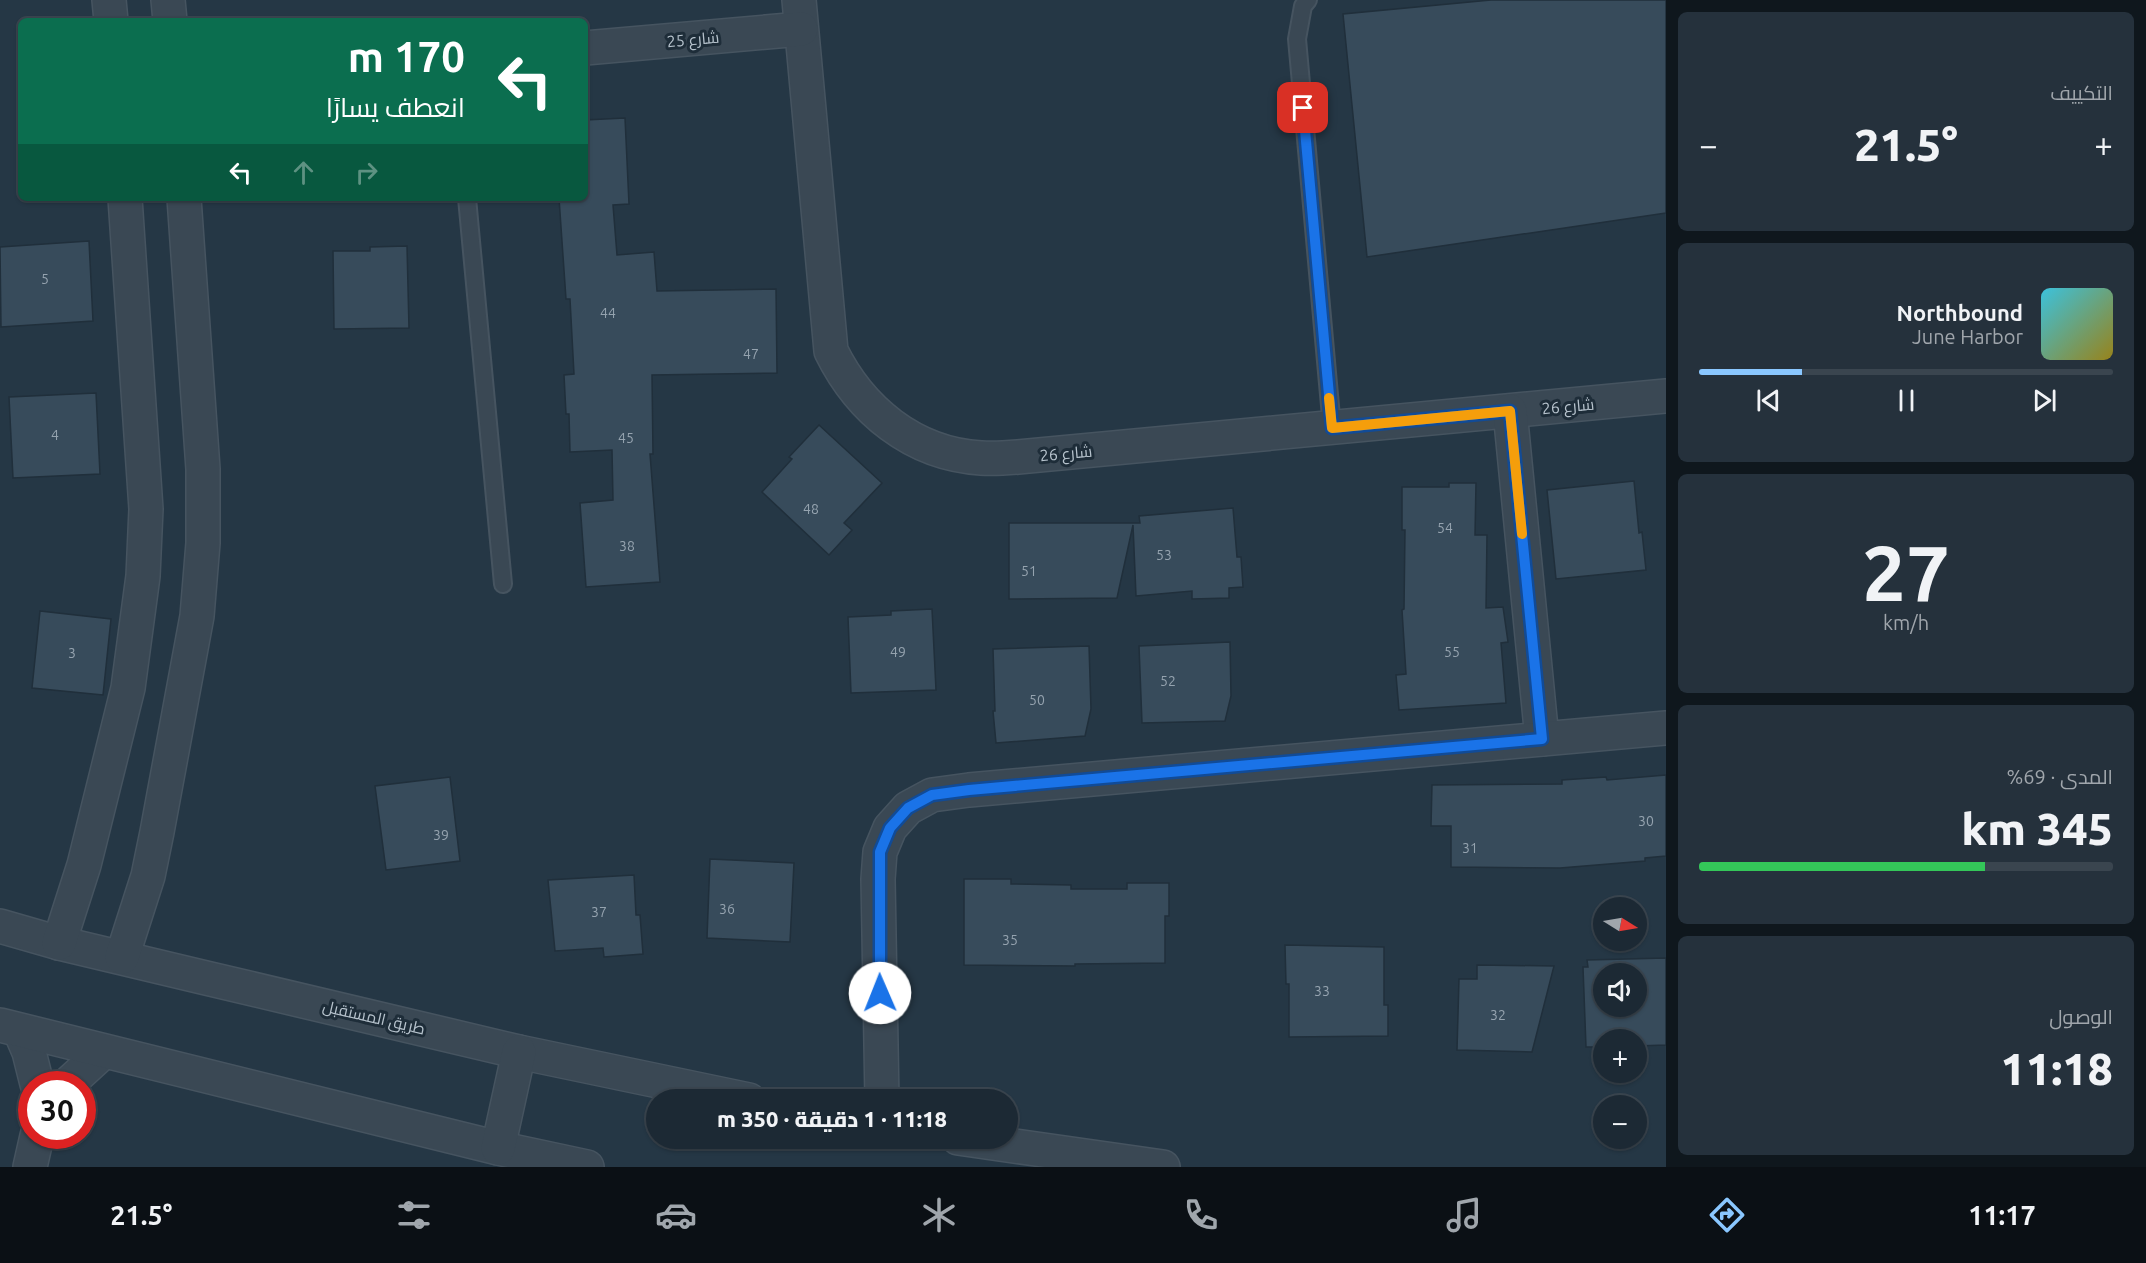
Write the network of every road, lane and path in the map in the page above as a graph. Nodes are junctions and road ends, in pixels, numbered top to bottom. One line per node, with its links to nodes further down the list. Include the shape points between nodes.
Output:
1 (109, 0): 5 (street)
2 (168, 0): 6 (street)
3 (1308, 0): 13 (lane, via 1303,6 1297,39)
4 (800, 15): 7 (street, شارع 25); 13 (street, شارع 26, via 831,351 856,393 882,419 912,439 946,453 981,459)
5 (111, 18)
6 (170, 18)
7 (588, 48)
8 (125, 201): 18 (street, via 146,509 143,576 128,688 84,865)
9 (184, 201): 19 (street, via 203,469 200,585 158,832)
10 (467, 201): 14 (lane)
11 (1666, 396): 12 (street, شارع 26)
12 (1510, 411): 13 (street, شارع 26); 16 (street)
13 (1332, 428)
14 (503, 584)
15 (1666, 728): 16 (street)
16 (1542, 739): 26 (street, via 932,795 908,808 890,828 880,852)
17 (0, 926): 18 (street, طريق المستقبل)
18 (59, 943): 19 (street, طريق المستقبل)
19 (122, 957): 22 (street, طريق المستقبل)
20 (10, 1028): 21 (street); 23 (street, via 29,1052)
21 (103, 1052): 24 (street); 28 (street)
22 (519, 1052): 25 (street, طريق المستقبل); 28 (street)
23 (34, 1071)
24 (82, 1071)
25 (696, 1089)
26 (882, 1089)
27 (1018, 1146): 32 (street)
28 (498, 1148): 31 (street)
29 (34, 1149): 30 (street)
30 (30, 1167)
31 (587, 1167)
32 (1163, 1167)

